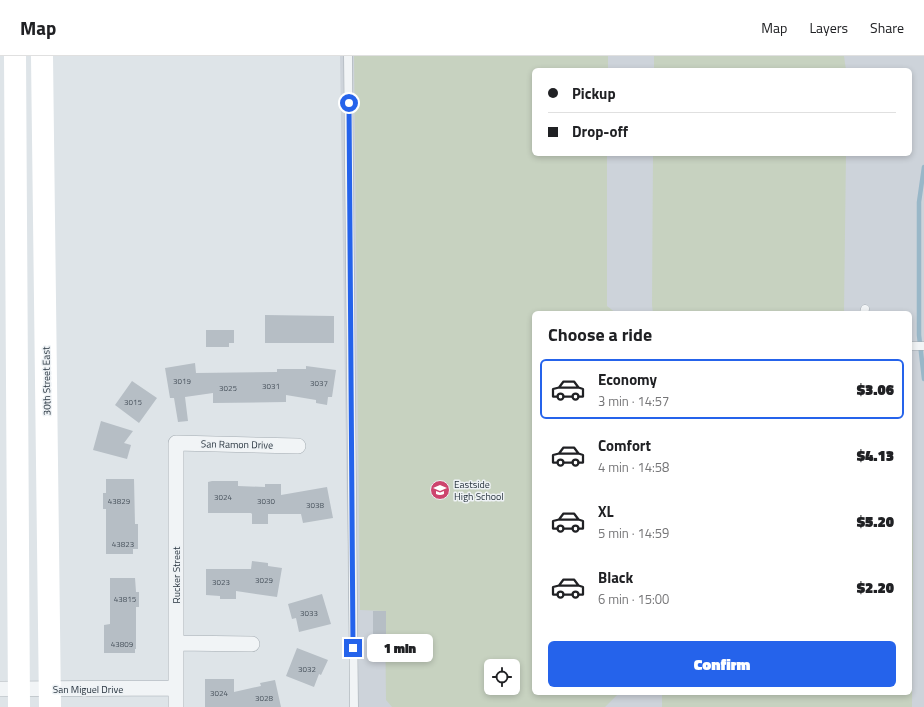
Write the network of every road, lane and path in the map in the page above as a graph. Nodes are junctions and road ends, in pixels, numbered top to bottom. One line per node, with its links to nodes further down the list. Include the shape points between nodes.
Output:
1 (16, 56): 11 (main road)
2 (42, 56): 12 (main road, 30th Street East)
3 (348, 56): 14 (lane)
4 (912, 346): 5 (lane)
5 (924, 346)
6 (176, 442): 7 (street, San Ramon Drive); 8 (street, Rucker Street)
7 (298, 446)
8 (176, 643): 9 (street); 10 (street, Rucker Street)
9 (252, 644)
10 (176, 688): 12 (street, San Miguel Drive); 13 (street, Rucker Street)
11 (13, 695): 12 (street, San Miguel Drive)
12 (50, 698)
13 (176, 707)
14 (354, 707)

